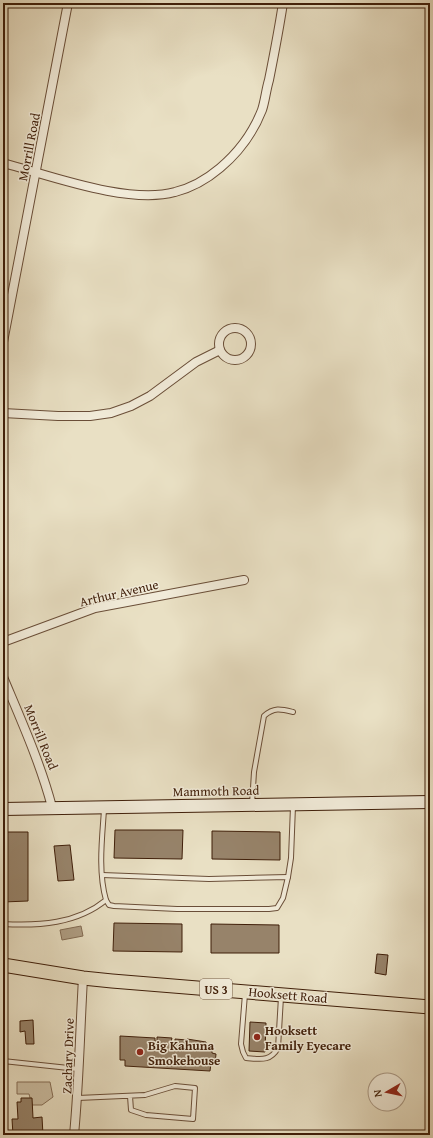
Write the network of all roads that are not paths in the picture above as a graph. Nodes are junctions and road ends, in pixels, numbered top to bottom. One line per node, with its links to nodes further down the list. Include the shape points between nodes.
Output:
1 (68, 3): 4 (street, Morrill Road)
2 (283, 3): 4 (street, via 262,109 243,146 212,175 194,186 153,195 110,191)
3 (3, 163): 4 (street)
4 (36, 172): 5 (street, Morrill Road)
5 (3, 342)
6 (220, 350): 6 (street, via 219,342 222,335 231,329 245,332 251,341 248,354 237,360 228,359); 7 (street, via 196,362 150,396 111,413 58,416)
7 (3, 413)
8 (244, 580): 9 (street, Arthur Avenue, via 95,608)
9 (3, 642)
10 (3, 677): 16 (street, Morrill Road, via 34,751)
11 (293, 712): 13 (lane, via 270,710 264,716 254,772)
12 (430, 802): 14 (main road, Mammoth Road)
13 (252, 804): 14 (main road, Mammoth Road); 15 (main road, Mammoth Road)
14 (293, 804): 19 (lane)
15 (104, 806): 16 (main road, Mammoth Road); 18 (lane)
16 (52, 807): 17 (main road, Mammoth Road)
17 (3, 809)
18 (102, 875): 19 (lane, via 209,879); 20 (lane)
19 (288, 877): 20 (lane, via 283,898 277,908 114,906 109,905)
20 (106, 900): 21 (lane, via 88,913 62,920 39,924)
21 (3, 924)
22 (3, 965): 23 (main road, Hooksett Road / US 3)
23 (84, 978): 24 (main road, Hooksett Road / US 3); 28 (street, Zachary Drive)
24 (246, 991): 25 (main road, Hooksett Road / US 3); 25 (lane, via 241,1044 246,1058 270,1057 278,1048)
25 (281, 994): 26 (main road, Hooksett Road / US 3)
26 (430, 1007)
27 (3, 1061): 28 (lane)
28 (78, 1069): 30 (street, Zachary Drive)
29 (130, 1096): 29 (lane, via 145,1095 175,1086 195,1088 192,1119 146,1115 131,1110); 30 (lane)
30 (78, 1098): 31 (street, Zachary Drive)
31 (74, 1135)

